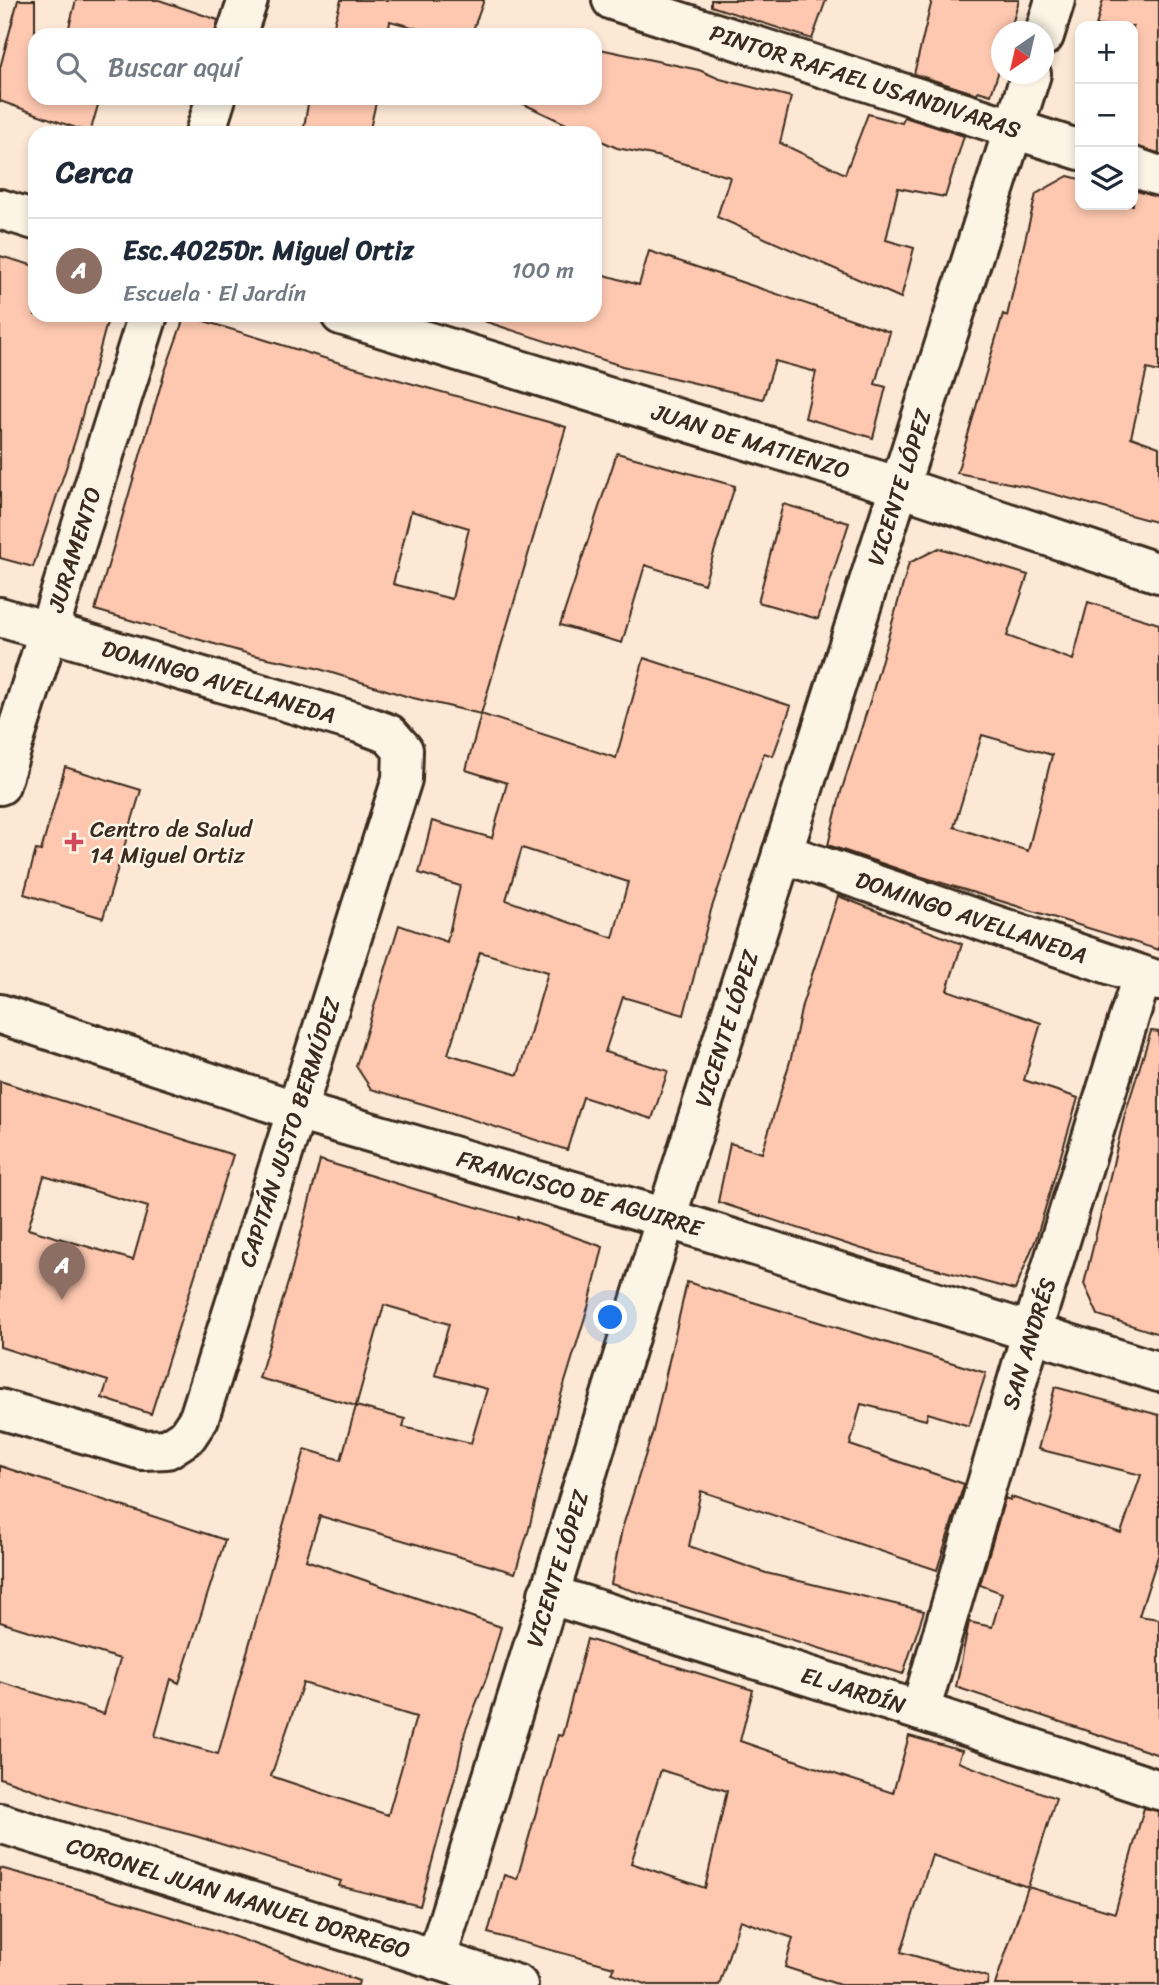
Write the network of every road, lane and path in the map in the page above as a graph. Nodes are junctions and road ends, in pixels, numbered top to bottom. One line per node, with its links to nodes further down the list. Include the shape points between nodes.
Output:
1 (248, 0): 5 (street)
2 (611, 0): 9 (street, PINTOR RAFAEL USANDIVARAS)
3 (1055, 0): 4 (street)
4 (1049, 21)
5 (238, 28)
6 (1028, 84): 9 (street, VICENTE LÓPEZ)
7 (214, 105): 8 (street)
8 (207, 126)
9 (1013, 129): 10 (street, PINTOR RAFAEL USANDIVARAS); 17 (street, VICENTE LÓPEZ)
10 (1075, 148)
11 (1138, 169): 12 (street)
12 (1159, 176)
13 (0, 209): 14 (street)
14 (28, 218)
15 (146, 322): 20 (street, JURAMENTO)
16 (364, 322): 17 (street, JUAN DE MATIENZO)
17 (900, 487): 18 (street, JUAN DE MATIENZO); 23 (street, VICENTE LÓPEZ)
18 (1159, 573)
19 (0, 617): 20 (street, DOMINGO AVELLANEDA)
20 (50, 632): 21 (street, DOMINGO AVELLANEDA, via 389,734 403,751); 22 (street, JURAMENTO)
21 (402, 779): 26 (street, CAPITÁN JUSTO BERMÚDEZ)
22 (0, 785)
23 (782, 853): 24 (street, DOMINGO AVELLANEDA); 27 (street, VICENTE LÓPEZ)
24 (1150, 978): 28 (street, SAN ANDRÉS)
25 (0, 1014): 26 (street, FRANCISCO DE AGUIRRE)
26 (297, 1111): 27 (street, FRANCISCO DE AGUIRRE); 30 (street, CAPITÁN JUSTO BERMÚDEZ, via 199,1418 187,1436 167,1449 142,1450)
27 (666, 1218): 28 (street, FRANCISCO DE AGUIRRE); 31 (street, VICENTE LÓPEZ)
28 (1032, 1331): 29 (street, FRANCISCO DE AGUIRRE); 32 (street, SAN ANDRÉS)
29 (1159, 1372)
30 (0, 1409)
31 (548, 1594): 32 (street, EL JARDÍN); 35 (street, VICENTE LÓPEZ)
32 (920, 1711): 33 (street, EL JARDÍN)
33 (1159, 1790)
34 (0, 1823): 35 (street, CORONEL JUAN MANUEL DORREGO)
35 (432, 1972): 36 (street, CORONEL JUAN MANUEL DORREGO)
36 (518, 1985)

